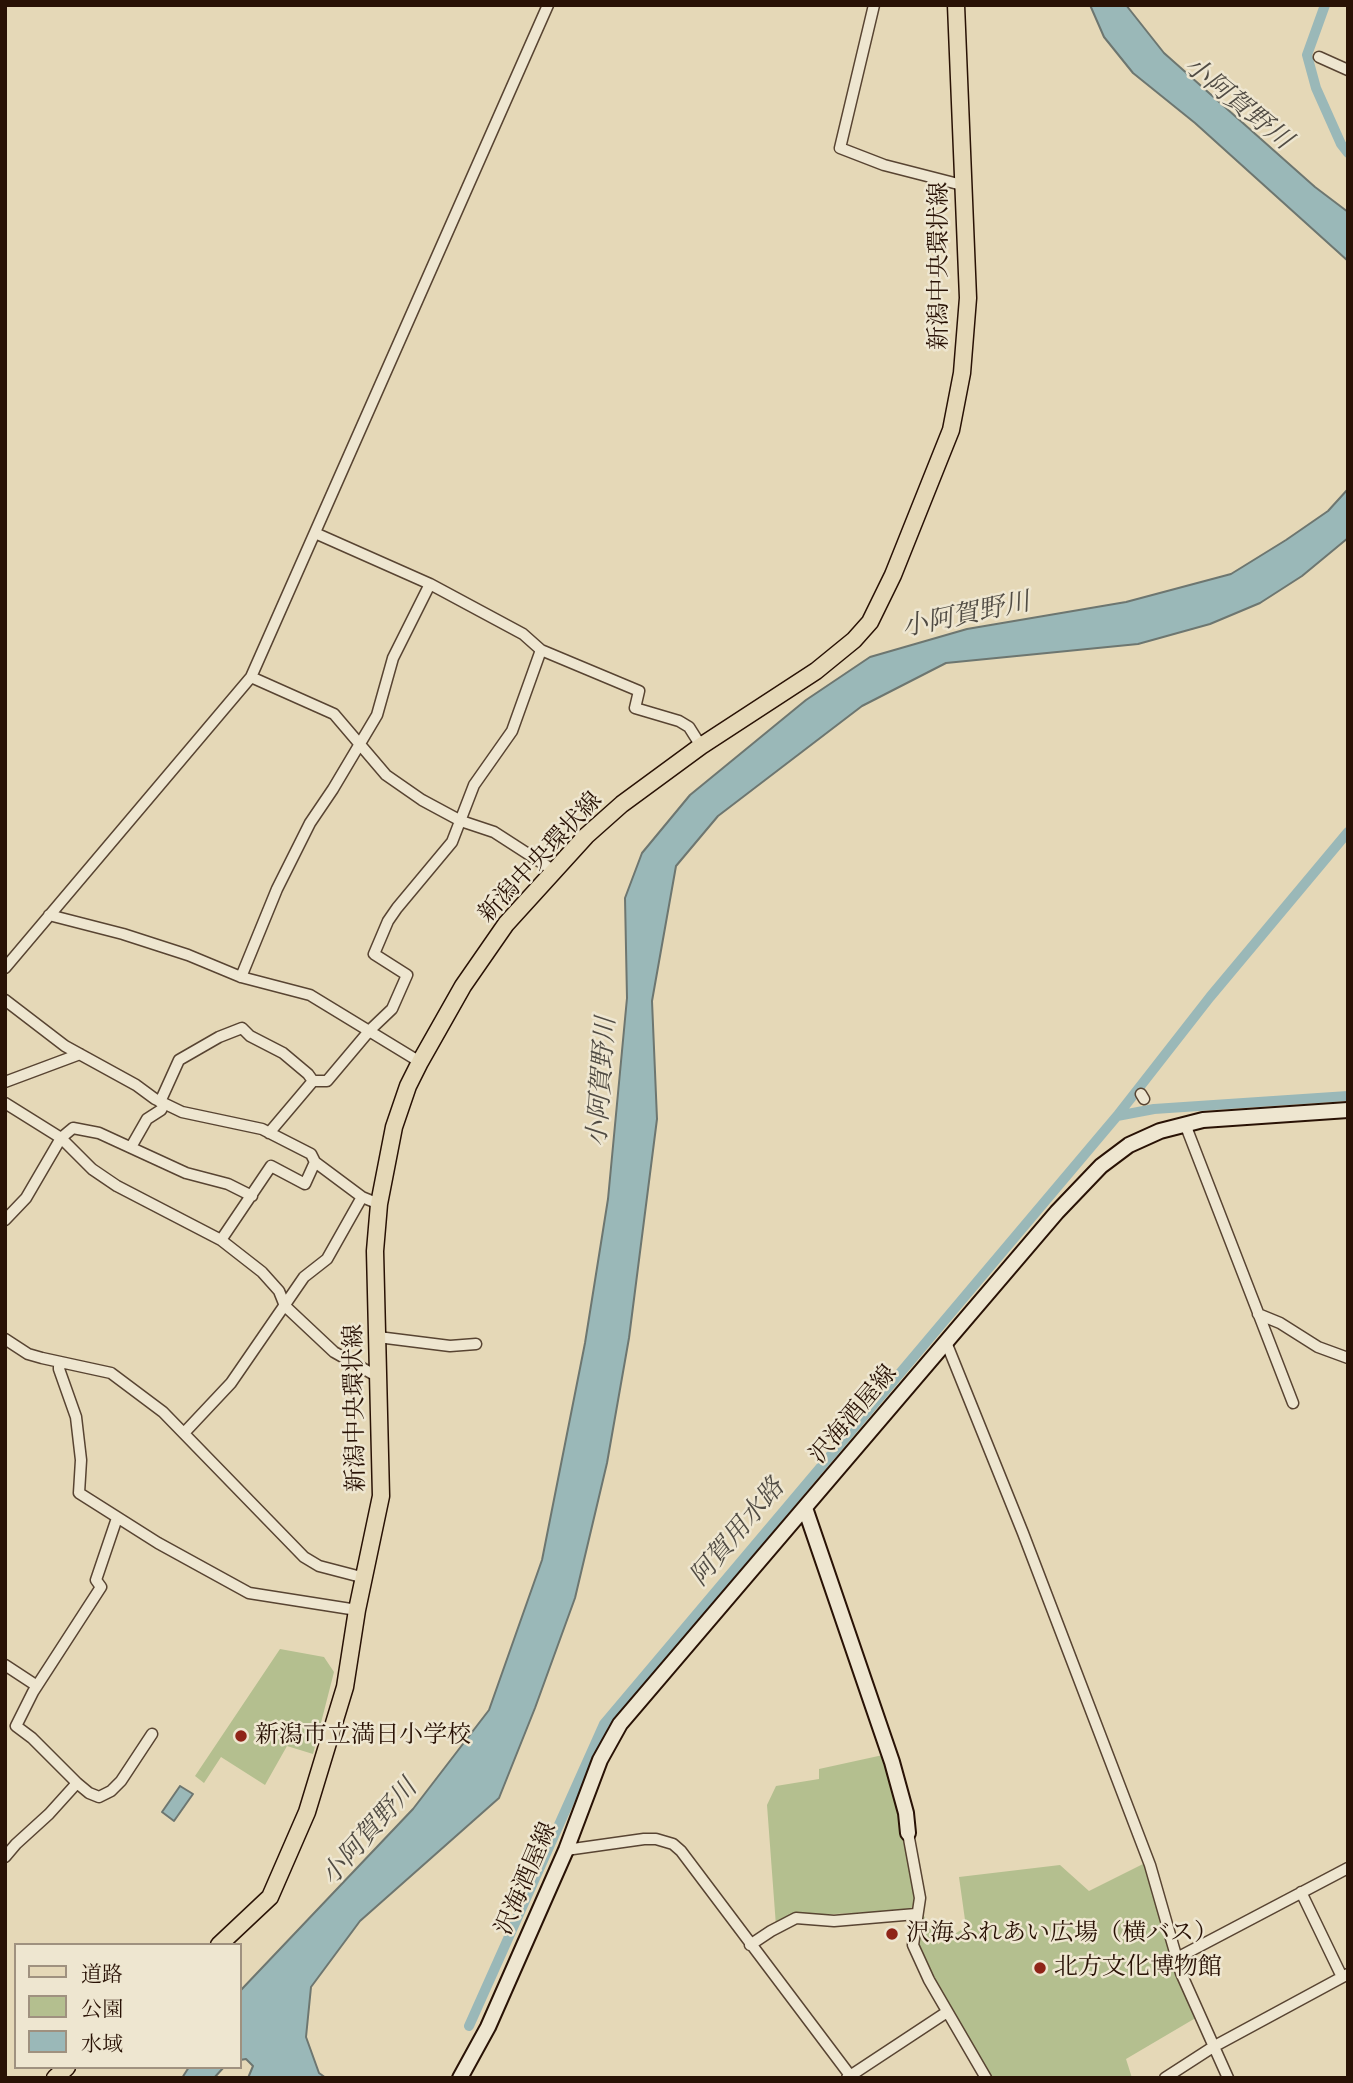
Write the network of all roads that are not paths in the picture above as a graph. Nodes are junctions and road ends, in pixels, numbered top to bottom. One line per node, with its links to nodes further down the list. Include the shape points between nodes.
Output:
1 (548, 5): 7 (street)
2 (874, 5): 6 (street, via 840,148)
3 (956, 5): 6 (main road, 新潟中央環状線)
4 (1319, 57): 5 (street)
5 (1348, 69)
6 (962, 185): 12 (main road, 新潟中央環状線, via 968,298 956,411 881,601 870,622 845,648)
7 (315, 533): 8 (street); 10 (street)
8 (430, 584): 9 (street, via 523,634); 11 (street, via 393,658 377,715)
9 (541, 650): 12 (street, via 639,691 635,708 689,727); 13 (street, via 512,730 474,785)
10 (251, 677): 11 (street, via 334,714); 15 (street)
11 (360, 746): 13 (street, via 386,775); 17 (street, via 310,822 276,889)
12 (701, 746): 14 (main road, 新潟中央環状線, via 622,804 586,836)
13 (461, 821): 14 (street, via 494,832); 19 (street, via 452,842 388,920 374,954 407,975 391,1009)
14 (556, 872): 21 (main road, 新潟中央環状線, via 506,924 463,986)
15 (50, 915): 16 (street); 17 (street, via 175,951)
16 (5, 968)
17 (241, 977): 19 (street, via 310,996)
18 (5, 1000): 20 (street)
19 (370, 1030): 21 (street); 22 (street, via 327,1081)
20 (80, 1054): 23 (street); 25 (street)
21 (420, 1062): 34 (main road, 新潟中央環状線, via 394,1127)
22 (313, 1081): 25 (street, via 283,1053 250,1037 242,1028 179,1060); 28 (street)
23 (5, 1082)
24 (5, 1103): 29 (street)
25 (162, 1103): 28 (street); 30 (street)
26 (1348, 1110): 27 (main road, 沢海酒屋線)
27 (1185, 1124): 38 (street); 41 (main road, 沢海酒屋線, via 1129,1145 1101,1166)
28 (269, 1133): 31 (street, via 311,1154)
29 (61, 1138): 30 (street, via 73,1128 85,1129); 35 (street, via 26,1198); 36 (street, via 117,1186)
30 (131, 1147): 32 (street)
31 (315, 1162): 32 (street, via 305,1184 271,1166); 33 (street)
32 (252, 1196): 36 (street)
33 (362, 1197): 34 (street); 37 (street, via 327,1259 304,1277)
34 (379, 1204): 39 (main road, 新潟中央環状線, via 375,1251)
35 (5, 1220)
36 (221, 1240): 37 (street, via 262,1272)
37 (285, 1306): 45 (street, via 334,1352); 47 (street, via 230,1383)
38 (1258, 1314): 43 (street); 46 (street)
39 (378, 1337): 42 (street, via 450,1346); 45 (main road, 新潟中央環状線)
40 (5, 1339): 44 (street, via 28,1354)
41 (946, 1342): 48 (main road, 沢海酒屋線); 64 (street, via 1150,1865)
42 (476, 1344)
43 (1348, 1359)
44 (59, 1362): 47 (street, via 111,1373); 49 (street, via 76,1417 79,1493)
45 (378, 1374): 50 (main road, 新潟中央環状線, via 381,1496)
46 (1293, 1403)
47 (184, 1433): 50 (street, via 304,1557 319,1566)
48 (805, 1508): 56 (main road, via 892,1762); 57 (main road, 沢海酒屋線, via 620,1724 600,1760)
49 (117, 1518): 51 (street, via 249,1593); 53 (street, via 96,1580 101,1587)
50 (365, 1578): 51 (main road, 新潟中央環状線)
51 (357, 1611): 62 (main road, 新潟中央環状線, via 345,1687 285,1867 270,1896)
52 (5, 1665): 53 (street)
53 (37, 1686): 55 (street, via 16,1726)
54 (152, 1734): 55 (street, via 111,1791 99,1797)
55 (77, 1783): 58 (street)
56 (908, 1833): 61 (street, via 920,1898)
57 (566, 1850): 63 (street, via 644,1839 673,1844); 69 (main road, 沢海酒屋線, via 488,2027)
58 (5, 1857)
59 (1348, 1868): 60 (street)
60 (1301, 1892): 64 (street); 65 (street)
61 (916, 1914): 63 (street, via 834,1921 796,1918); 66 (street, via 913,1945)
62 (221, 1943)
63 (751, 1945): 68 (street)
64 (1177, 1958): 67 (street)
65 (1345, 1975): 67 (street)
66 (947, 2012): 68 (street); 70 (street)
67 (1213, 2047): 71 (street); 72 (street)
68 (850, 2077)
69 (460, 2078)
70 (986, 2078)
71 (1165, 2078)
72 (1228, 2078)

